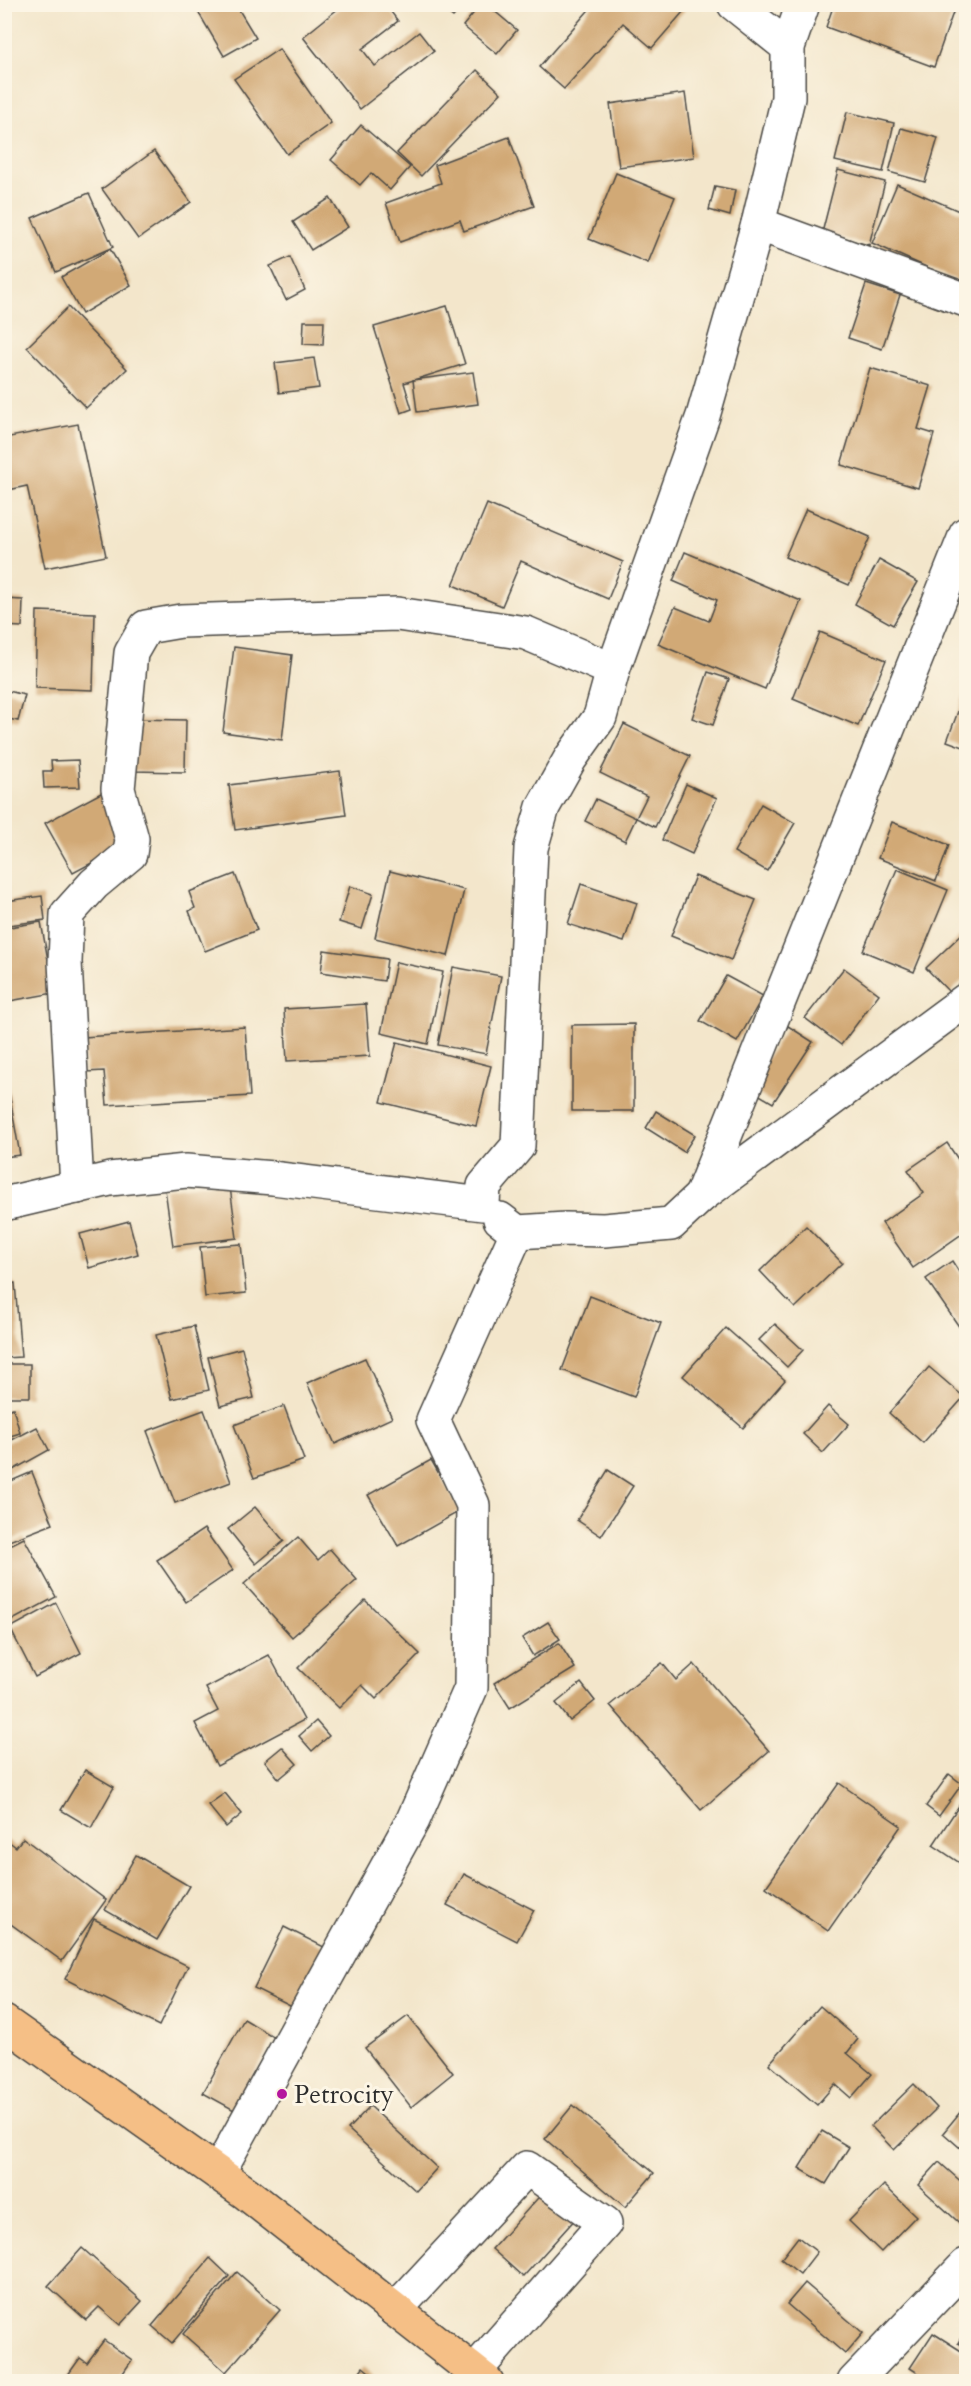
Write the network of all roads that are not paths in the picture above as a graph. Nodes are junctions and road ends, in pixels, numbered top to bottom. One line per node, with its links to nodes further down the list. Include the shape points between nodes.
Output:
1 (734, 4): 3 (street)
2 (803, 4): 3 (street)
3 (788, 47): 4 (street, via 788,98)
4 (758, 224): 5 (street); 7 (street, via 704,416)
5 (966, 300)
6 (966, 534): 10 (street)
7 (613, 670): 9 (street, via 526,633 397,614 181,621 146,627 131,653 118,789 132,839 130,854 94,884 67,914 65,962); 12 (street, via 600,717 543,807 531,848 518,1146 484,1186)
8 (966, 1000): 10 (street)
9 (77, 1187): 11 (street); 12 (street, via 110,1179 186,1171)
10 (701, 1196): 13 (street, via 671,1224)
11 (4, 1204)
12 (483, 1204): 13 (street)
13 (517, 1232): 15 (street, via 433,1420 473,1505 471,1688 413,1820)
14 (4, 2022): 15 (main road)
15 (218, 2174): 17 (main road)
16 (966, 2265): 19 (street)
17 (395, 2310): 18 (main road); 18 (street, via 527,2168 605,2223)
18 (481, 2377)
19 (854, 2382)

